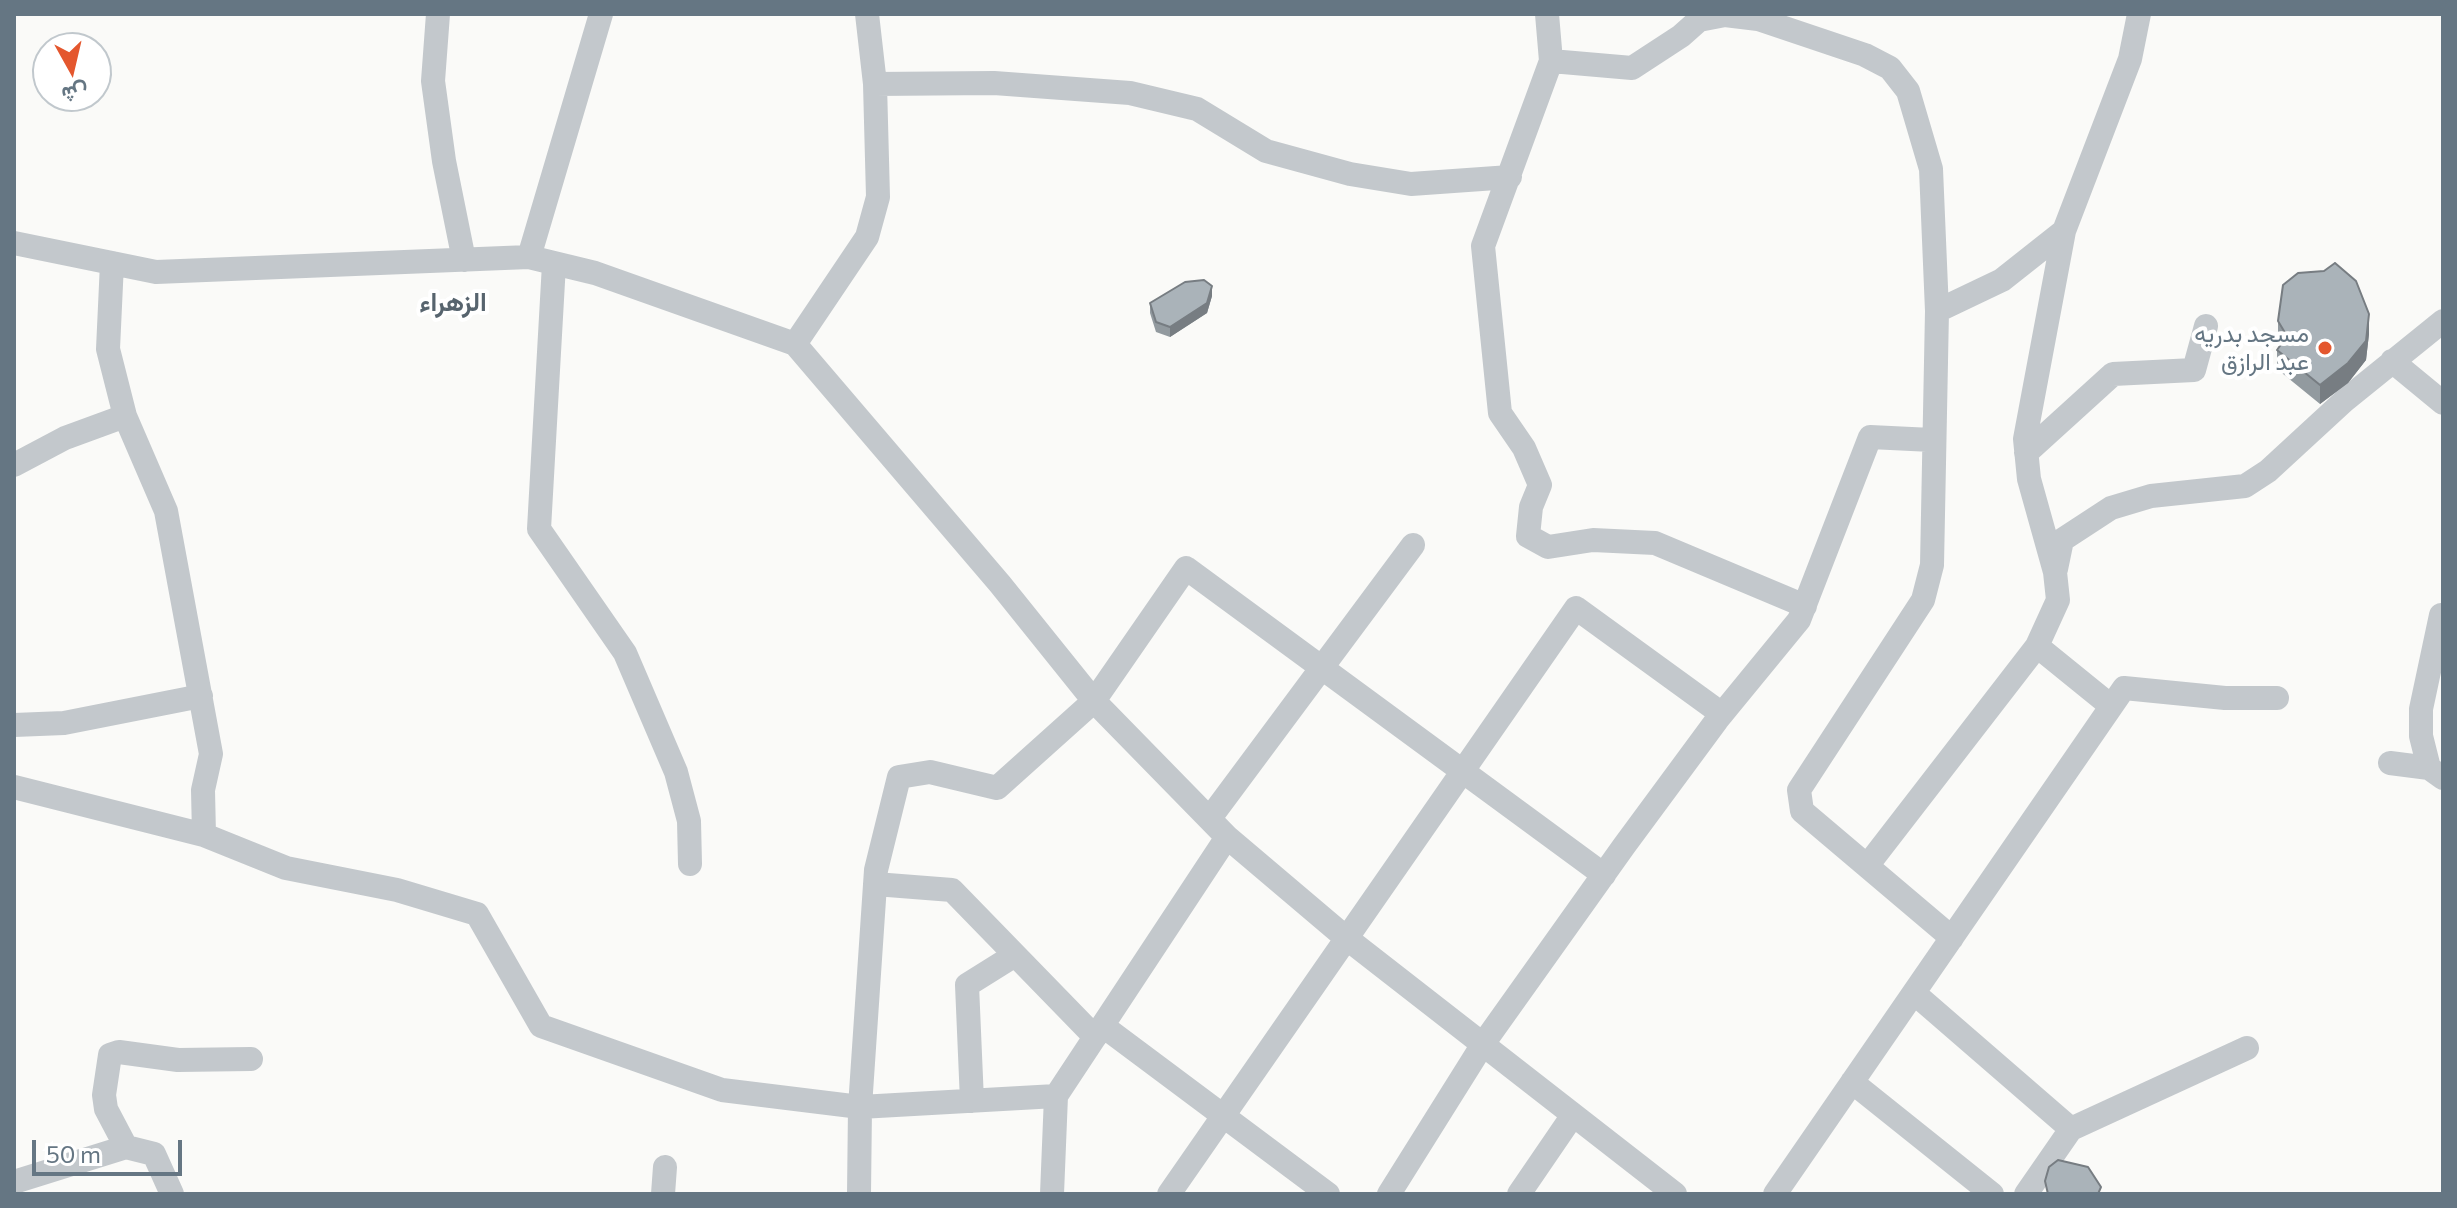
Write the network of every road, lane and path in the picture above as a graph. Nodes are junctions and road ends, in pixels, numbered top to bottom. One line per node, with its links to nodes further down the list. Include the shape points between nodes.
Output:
1 (438, 14): 12 (street, via 433,81)
2 (601, 14): 11 (street)
3 (867, 14): 7 (street)
4 (1547, 14): 6 (street)
5 (2139, 14): 9 (street, via 2130,59)
6 (1551, 61): 8 (street); 15 (street, via 1632,68 1699,20 1725,15 1758,19 1890,68 1908,91 1931,169)
7 (875, 84): 8 (street, via 994,83 1130,93 1197,109 1266,151 1350,174 1411,184); 18 (street, via 878,197 867,237)
8 (1510, 177): 27 (street, via 1483,246 1500,413 1540,485 1528,536 1548,547 1593,540 1655,543)
9 (2064, 231): 15 (street, via 2002,280); 23 (street)
10 (14, 243): 13 (street)
11 (529, 257): 12 (street); 14 (street)
12 (464, 260): 13 (street, via 156,272)
13 (112, 263): 21 (street, via 108,349)
14 (554, 264): 18 (street, via 595,273); 44 (street, via 539,529 625,653 676,772 689,821)
15 (1937, 311): 22 (street)
16 (2443, 321): 19 (street)
17 (2206, 326): 23 (street, via 2194,370 2113,374)
18 (795, 344): 33 (street)
19 (2392, 361): 20 (street); 26 (street, via 2245,486 2151,496 2111,508 2062,540)
20 (2443, 403)
21 (125, 416): 24 (street, via 65,438); 31 (street, via 166,511)
22 (1932, 440): 27 (street, via 1870,437); 45 (street, via 1932,565 1923,600 1799,790 1802,811)
23 (2026, 453): 26 (street)
24 (14, 465)
25 (1413, 545): 30 (street)
26 (2055, 572): 29 (street, via 2058,600)
27 (1805, 606): 35 (street)
28 (2441, 615): 39 (street, via 2421,709 2421,736)
29 (2037, 646): 34 (street); 45 (street)
30 (1321, 667): 33 (street, via 1186,568); 38 (street); 41 (street)
31 (201, 696): 36 (street, via 64,723); 42 (street, via 211,754 203,790)
32 (2277, 698): 34 (street, via 2124,688)
33 (1094, 701): 41 (street); 47 (street, via 997,788 930,772 899,777)
34 (2111, 706): 49 (street)
35 (1722, 714): 38 (street, via 1576,608); 46 (street)
36 (14, 725)
37 (2390, 763): 39 (street)
38 (1462, 771): 46 (street); 48 (street)
39 (2436, 773)
40 (14, 787): 42 (street)
41 (1210, 818): 43 (street)
42 (204, 835): 59 (street, via 286,868 397,890 477,914 541,1026 722,1090)
43 (1227, 837): 48 (street); 52 (street)
44 (690, 864)
45 (1867, 866): 49 (street)
46 (1604, 875): 53 (street)
47 (875, 884): 50 (street, via 952,890); 59 (street)
48 (1345, 937): 53 (street); 61 (street)
49 (1952, 938): 51 (street)
50 (1015, 955): 52 (street); 58 (street, via 967,985)
51 (1914, 993): 56 (street); 62 (street)
52 (1099, 1032): 57 (street); 61 (street)
53 (1483, 1044): 60 (street); 73 (street)
54 (2247, 1048): 62 (street)
55 (251, 1059): 63 (street, via 110,1055 106,1109)
56 (1852, 1082): 75 (street); 76 (street)
57 (1056, 1096): 58 (street); 70 (street)
58 (972, 1101): 59 (street)
59 (860, 1107): 69 (street)
60 (1573, 1115): 66 (street); 74 (street)
61 (1223, 1116): 71 (street); 72 (street)
62 (2071, 1129): 77 (street)
63 (126, 1147): 65 (street); 67 (street, via 154,1154)
64 (665, 1167): 68 (street)
65 (14, 1182)
66 (1659, 1189)
67 (172, 1194)
68 (663, 1194)
69 (859, 1194)
70 (1052, 1194)
71 (1169, 1194)
72 (1328, 1194)
73 (1389, 1194)
74 (1519, 1194)
75 (1775, 1194)
76 (1992, 1194)
77 (2026, 1194)

